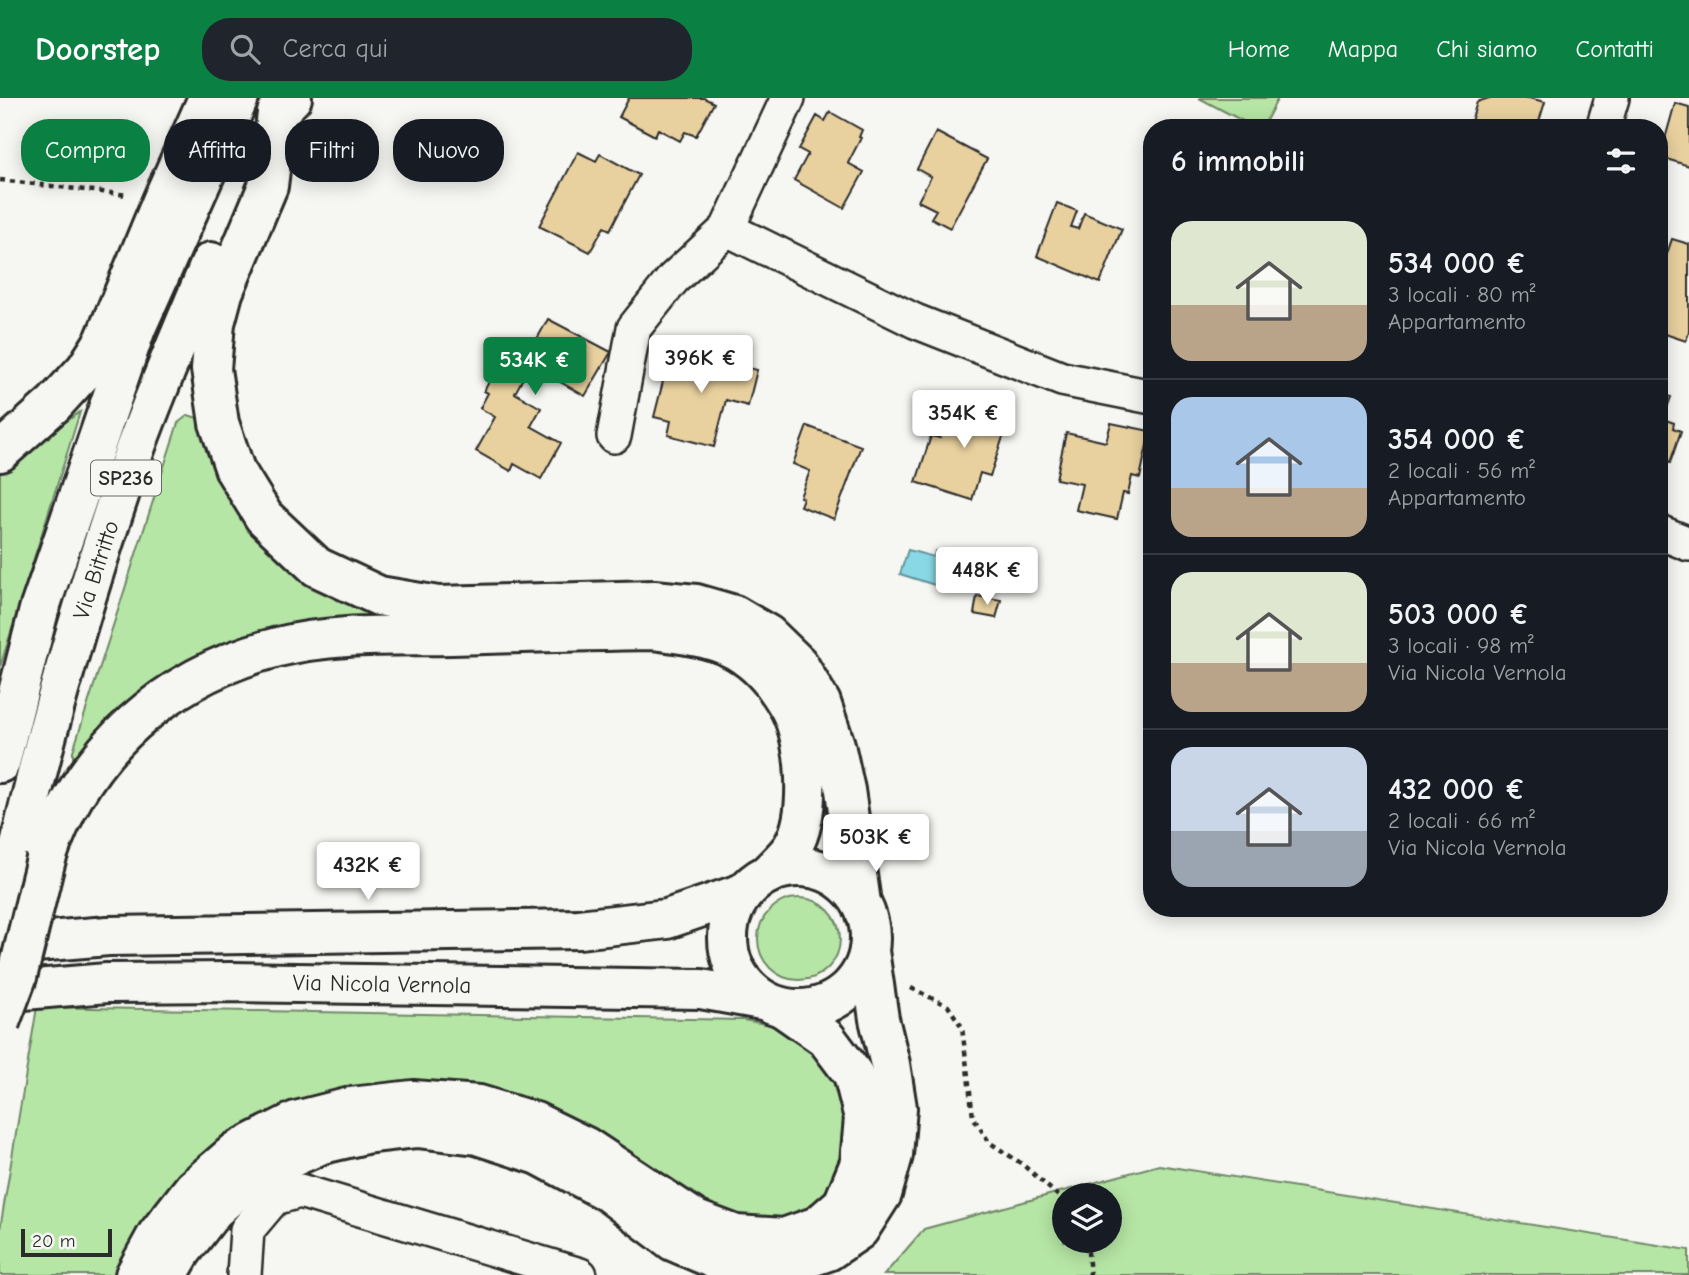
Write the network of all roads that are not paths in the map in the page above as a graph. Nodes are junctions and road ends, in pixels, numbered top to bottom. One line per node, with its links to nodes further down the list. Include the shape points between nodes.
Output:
1 (208, 98): 10 (main road, via 104,341 54,404)
2 (239, 98): 13 (main road, Via Bitritto / SP236, via 135,328 39,610)
3 (788, 98): 7 (street)
4 (1612, 98): 6 (street)
5 (285, 103): 14 (main road, Via Bitritto / SP236, via 226,224 135,449 36,778); 16 (main road, via 268,186 223,293 211,369 219,423 235,470 264,517 317,567 379,596 438,606 654,600 696,604 734,615 768,635 798,664 821,703 845,790)
6 (1606, 119)
7 (727, 229): 8 (street, via 915,321 1025,365 1062,379); 9 (street, via 673,279 634,328)
8 (1143, 395)
9 (614, 436)
10 (0, 452)
11 (1668, 536): 12 (street)
12 (1689, 544)
13 (0, 763)
14 (32, 858): 15 (main road, via 121,733 168,694 222,664 279,647 344,638 653,630 703,637 744,655 772,681 791,711 802,750 803,811 793,846); 17 (main road, Via Bitritto / SP236); 21 (main road, bridge, via 17,977)
15 (756, 883): 16 (main road, via 788,868 810,868 848,887); 17 (main road, via 667,919 579,929 108,936); 20 (main road, via 731,914 727,938 731,963 744,984)
16 (861, 903): 18 (main road, via 869,926)
17 (0, 943)
18 (869, 951): 20 (main road, via 848,991 828,1003 806,1009); 23 (main road, via 897,1108 892,1155 882,1194 859,1230 828,1251 790,1264 749,1265 712,1258 673,1241 608,1192 539,1155 477,1135 416,1128 322,1144 253,1175 213,1211)
19 (0, 992): 20 (main road, Via Nicola Vernola, via 232,982 701,989)
20 (773, 1004): 22 (main road, via 826,1038 852,1074 864,1118 860,1163 843,1204 818,1226 783,1238 736,1235 696,1220 586,1147 535,1122 479,1105 413,1100 351,1107 296,1121 237,1150 193,1189 157,1235)
21 (0, 1021)
22 (135, 1275)
23 (168, 1275)
24 (244, 1275): 25 (street, via 247,1230 274,1198 300,1191)
25 (580, 1275)

